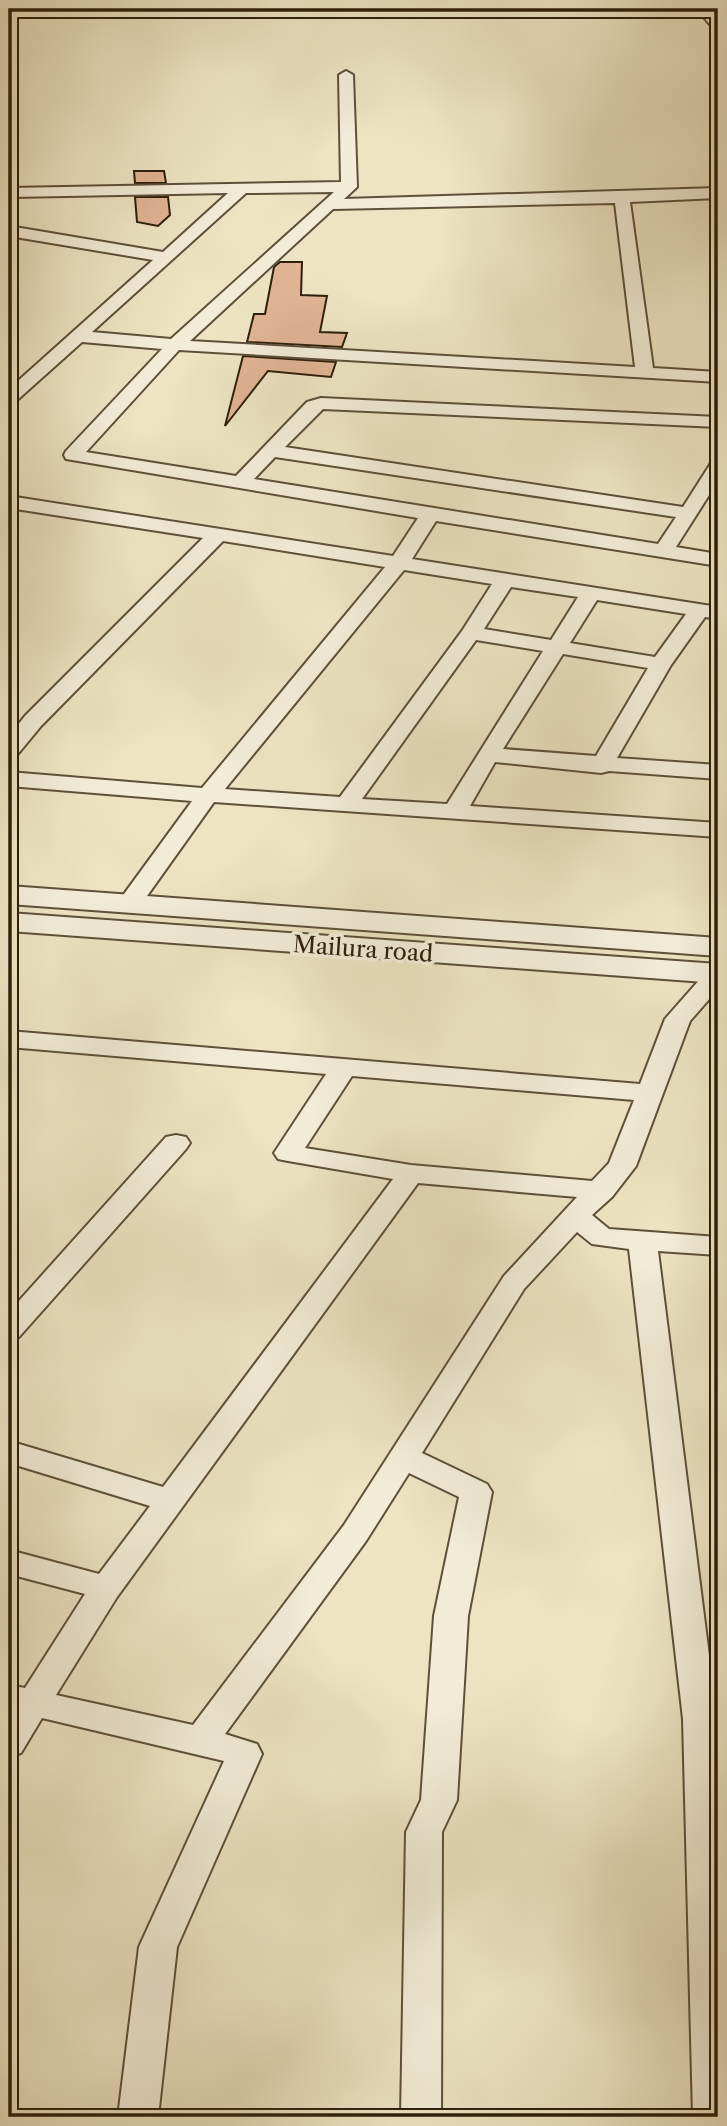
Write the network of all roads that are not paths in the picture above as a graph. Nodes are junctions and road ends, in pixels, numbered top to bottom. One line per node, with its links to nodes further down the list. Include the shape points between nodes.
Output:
1 (705, 9): 2 (street)
2 (718, 23)
3 (346, 75): 4 (street)
4 (349, 187): 5 (street); 9 (street)
5 (243, 188): 6 (street); 11 (street)
6 (12, 191)
7 (718, 193): 8 (street)
8 (622, 198): 9 (street); 14 (street)
9 (329, 204): 13 (street)
10 (9, 230): 11 (street)
11 (166, 257): 12 (street)
12 (78, 336): 13 (street); 16 (street)
13 (175, 345): 14 (street); 20 (street, via 73,455)
14 (645, 373): 15 (street)
15 (718, 377)
16 (9, 398)
17 (718, 422): 18 (street, via 321,403)
18 (268, 450): 20 (street); 22 (street)
19 (718, 467): 22 (street)
20 (240, 482): 23 (street)
21 (9, 502): 24 (street)
22 (687, 513): 25 (street)
23 (430, 514): 25 (street); 27 (street)
24 (217, 536): 27 (street); 35 (street)
25 (664, 551): 26 (street)
26 (718, 560)
27 (399, 563): 28 (street); 41 (street)
28 (505, 580): 29 (street); 31 (street)
29 (591, 593): 30 (street); 32 (street)
30 (709, 612): 33 (street)
31 (471, 633): 32 (street); 42 (street)
32 (559, 647): 33 (street); 37 (street)
33 (661, 664): 38 (street)
34 (9, 719): 35 (street)
35 (33, 721): 36 (street)
36 (9, 750)
37 (488, 755): 38 (street); 43 (street)
38 (601, 766): 39 (street)
39 (718, 772)
40 (9, 779): 41 (street)
41 (208, 795): 42 (street); 46 (street)
42 (347, 804): 43 (street)
43 (454, 813): 44 (street)
44 (718, 830)
45 (9, 895): 46 (street, Mailura road)
46 (128, 905): 48 (street, Mailura road)
47 (9, 922): 49 (street, Mailura road)
48 (718, 947)
49 (718, 974): 52 (street, via 678,1019)
50 (9, 1040): 51 (street)
51 (344, 1067): 52 (street); 54 (street, via 288,1153)
52 (650, 1093): 55 (street, via 622,1166)
53 (176, 1143): 59 (street)
54 (411, 1174): 55 (street); 62 (street)
55 (602, 1191): 56 (street)
56 (576, 1216): 57 (street, via 602,1238); 61 (street, via 514,1283)
57 (642, 1240): 58 (street); 66 (street)
58 (718, 1246)
59 (9, 1330)
60 (9, 1452): 62 (street)
61 (404, 1457): 67 (street, via 355,1534); 70 (street, via 476,1492 451,1616 439,1800 424,1832)
62 (172, 1501): 64 (street)
63 (9, 1562): 64 (street)
64 (105, 1589): 65 (street)
65 (20, 1701): 67 (street); 68 (street)
66 (709, 1719): 71 (street)
67 (201, 1740): 69 (street, via 245,1754 158,1947)
68 (9, 1743)
69 (138, 2117)
70 (421, 2117)
71 (713, 2117)

